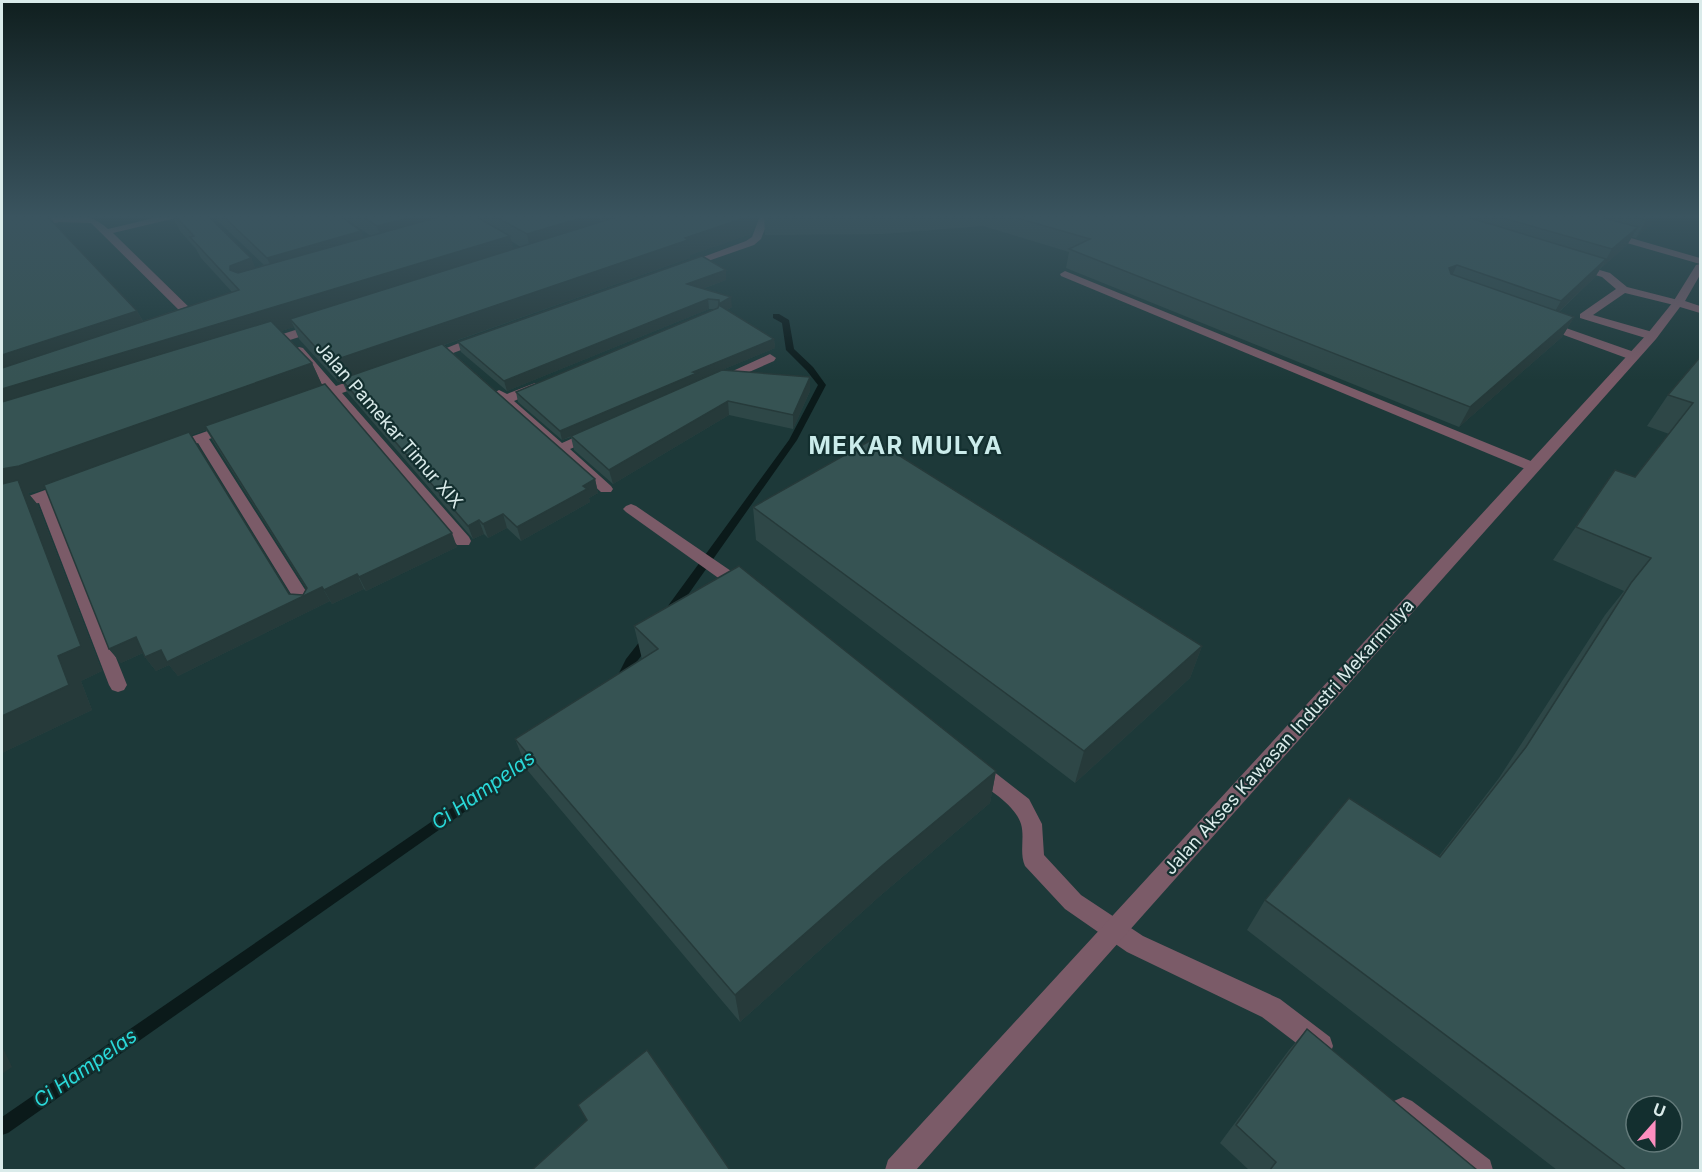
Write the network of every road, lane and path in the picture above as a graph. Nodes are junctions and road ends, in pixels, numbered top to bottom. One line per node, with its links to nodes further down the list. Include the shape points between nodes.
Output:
1 (146, 271): 12 (street, via 191,315 187,328)
2 (671, 271): 5 (street)
3 (1592, 271): 7 (street, via 1606,275)
4 (1699, 271): 8 (street, Jalan Akses Kawasan Industri Mekarmulya)
5 (667, 272)
6 (1065, 274): 34 (street)
7 (1623, 289): 8 (street); 14 (street, via 1584,316)
8 (1678, 303): 9 (street); 14 (street, Jalan Akses Kawasan Industri Mekarmulya)
9 (1701, 310)
10 (1534, 321): 18 (street)
11 (329, 323): 15 (street)
12 (177, 332)
13 (493, 334): 17 (street)
14 (1652, 336): 18 (street, Jalan Akses Kawasan Industri Mekarmulya)
15 (284, 338): 16 (street); 26 (street, Jalan Pamekar Timur XIX)
16 (250, 348)
17 (449, 350): 20 (street); 21 (street)
18 (1633, 356): 34 (street, Jalan Akses Kawasan Industri Mekarmulya)
19 (770, 358): 25 (street)
20 (418, 361)
21 (465, 364)
22 (377, 376): 26 (street)
23 (546, 382): 27 (street)
24 (489, 385): 27 (street)
25 (708, 385)
26 (336, 391): 28 (street); 40 (street, Jalan Pamekar Timur XIX)
27 (505, 400): 32 (street)
28 (302, 402)
29 (246, 422): 31 (street)
30 (603, 430): 32 (street)
31 (201, 437): 33 (street); 41 (street)
32 (561, 448): 36 (street)
33 (157, 454)
34 (1533, 467): 45 (street, Jalan Akses Kawasan Industri Mekarmulya)
35 (79, 483): 37 (street)
36 (606, 489)
37 (44, 496): 38 (street); 43 (street)
38 (2, 504)
39 (631, 509): 42 (street)
40 (464, 541)
41 (305, 603)
42 (763, 603)
43 (118, 685)
44 (966, 762): 45 (street, via 1022,805 1032,824 1033,860 1073,902)
45 (1115, 930): 46 (street, via 1135,944 1271,1008); 48 (street, Jalan Akses Kawasan Industri Mekarmulya)
46 (1344, 1063)
47 (1389, 1099): 49 (street)
48 (898, 1170)
49 (1480, 1170)

